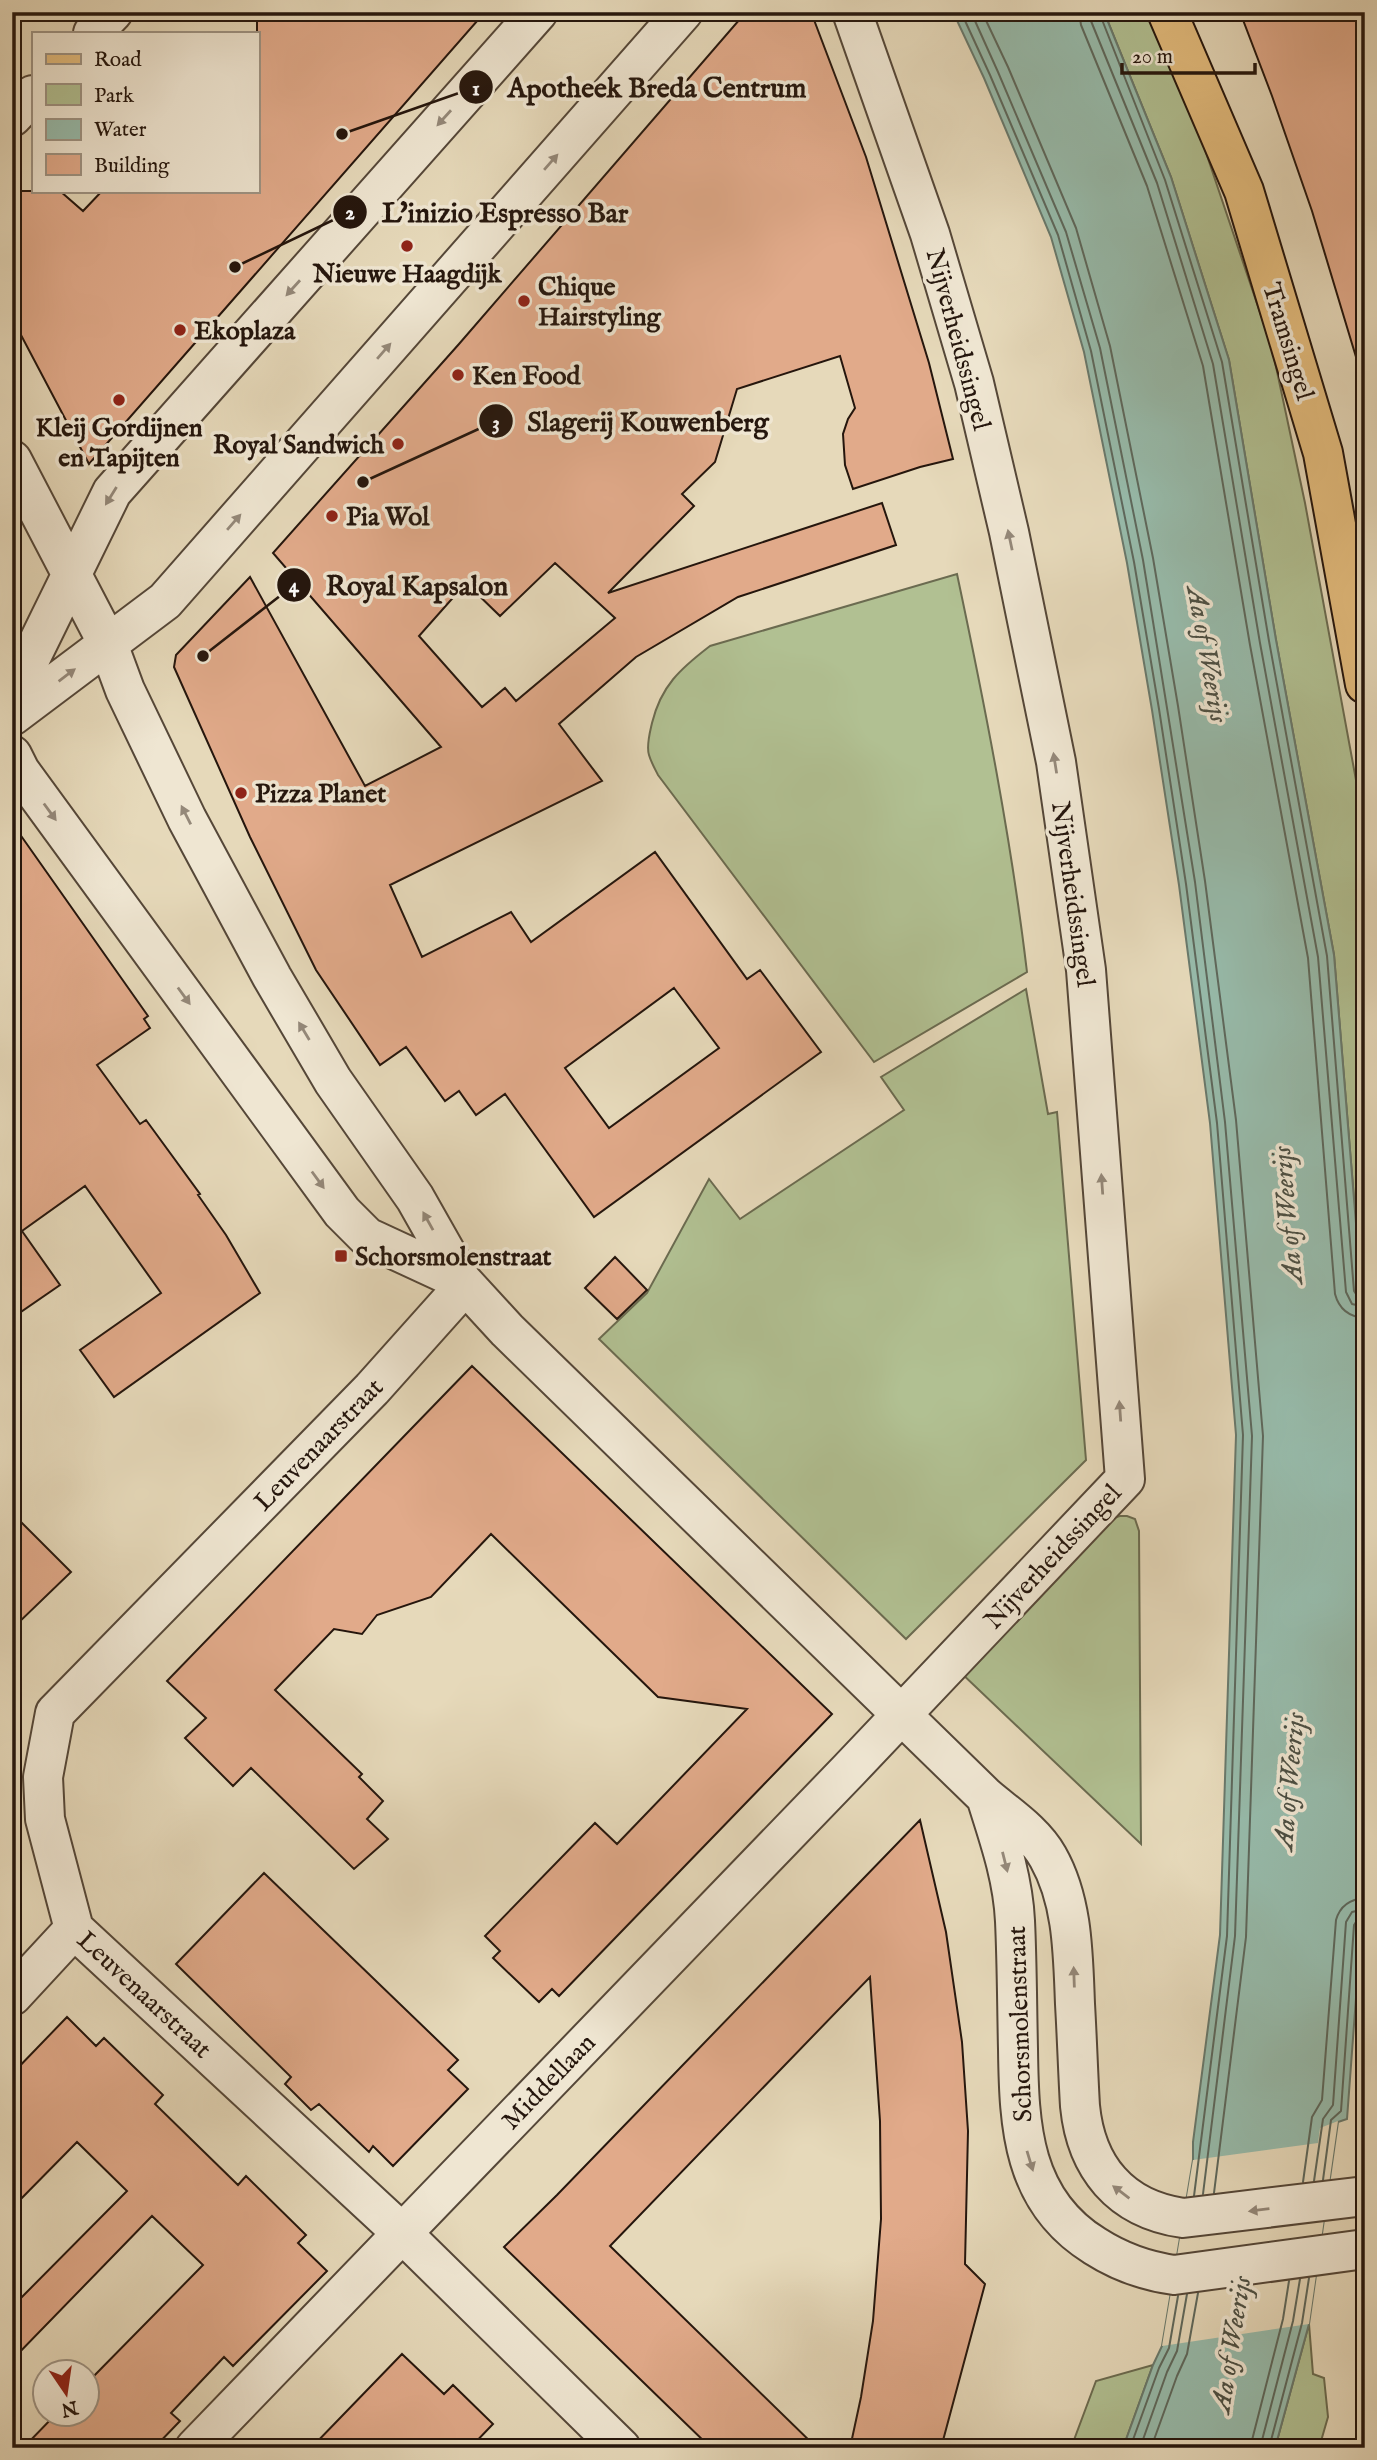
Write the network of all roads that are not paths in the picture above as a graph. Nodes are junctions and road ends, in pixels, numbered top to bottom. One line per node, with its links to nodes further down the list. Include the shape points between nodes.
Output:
1 (113, 12): 6 (street)
2 (538, 12): 10 (street, one-way to 10, via 112,492)
3 (683, 12): 11 (street, one-way to 3, via 164,601)
4 (852, 12): 17 (street, Nijverheidssingel, one-way to 4, via 1125,1479 1086,970 1056,762 974,383 930,234)
5 (1167, 12): 12 (main road, Tramsingel, via 1244,191 1323,453)
6 (94, 32)
7 (32, 96): 8 (street)
8 (12, 117)
9 (12, 460): 10 (street)
10 (71, 575): 11 (street); 13 (street)
11 (107, 644): 14 (street, one-way to 11); 16 (street, Schorsmolenstraat, one-way to 11, via 415,1198 333,1081 267,967 176,797)
12 (1365, 684)
13 (12, 696)
14 (12, 716)
15 (12, 755): 16 (street, Schorsmolenstraat, one-way to 16, via 342,1212 367,1237)
16 (464, 1283): 17 (street, Schorsmolenstraat); 18 (street, Leuvenaarstraat, via 372,1389 55,1713)
17 (902, 1715): 19 (street, Schorsmolenstraat); 23 (street, Middellaan)
18 (28, 1777): 20 (street, Leuvenaarstraat, via 45,1819)
19 (986, 1797): 22 (street, Schorsmolenstraat, one-way to 19, via 1183,2218 1151,2210 1112,2184 1090,2154 1083,2130 1072,1940 1064,1897 1048,1856 1035,1838); 24 (street, Schorsmolenstraat, one-way to 24, via 1012,1892 1024,2142 1036,2178 1058,2215 1108,2254 1140,2268 1174,2275)
20 (74, 1929): 21 (street); 23 (street, Leuvenaarstraat)
21 (12, 1996)
22 (1365, 2196)
23 (401, 2233): 25 (street, Middellaan); 26 (street, Leuvenaarstraat)
24 (1365, 2249)
25 (195, 2448)
26 (621, 2448)

